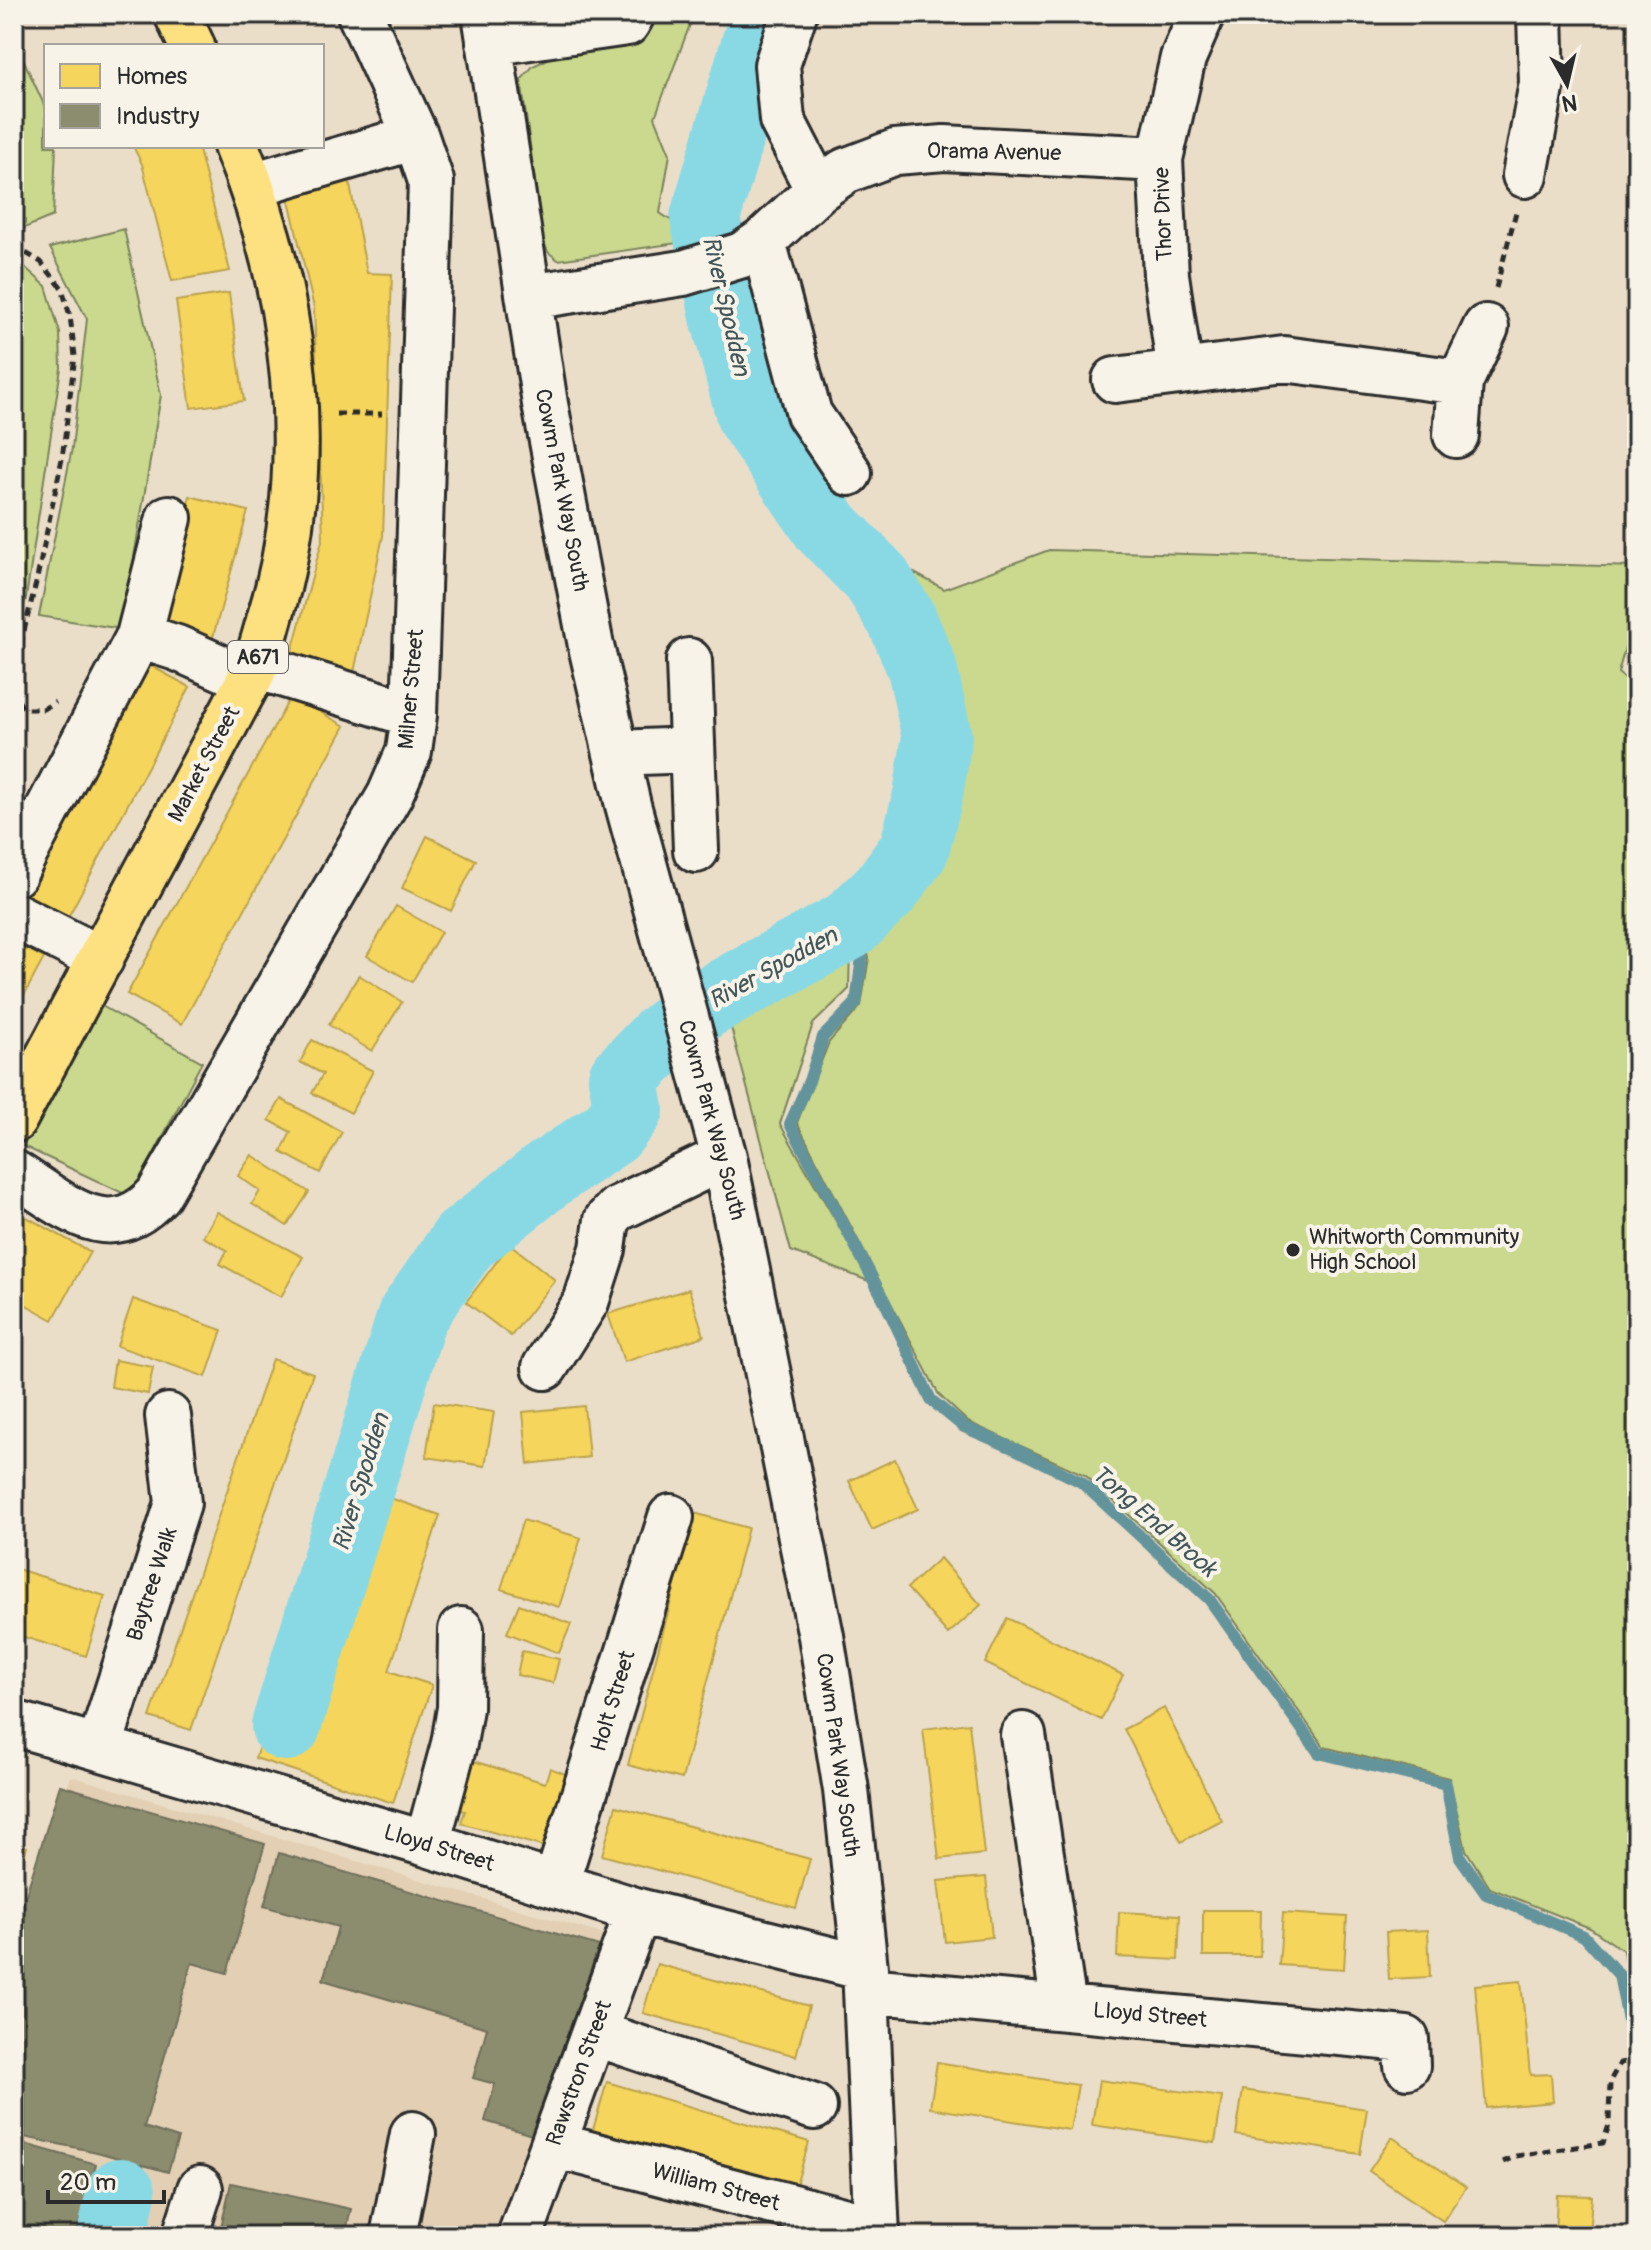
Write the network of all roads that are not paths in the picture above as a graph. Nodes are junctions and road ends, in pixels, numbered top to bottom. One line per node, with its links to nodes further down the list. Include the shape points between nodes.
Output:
1 (177, 14): 8 (main road)
2 (360, 14): 9 (street, Milner Street)
3 (632, 14): 7 (street, via 627,23)
4 (794, 14): 13 (street, via 777,65 782,120)
5 (1202, 14): 10 (street, Thor Drive, via 1183,58)
6 (1540, 14): 12 (street, via 1542,83)
7 (487, 28): 15 (street, Cowm Park Way South)
8 (191, 44)
9 (416, 137): 11 (street); 26 (street, Milner Street, via 431,181)
10 (1160, 159): 13 (street, Orama Avenue, via 944,148 895,152 845,171); 17 (street, Thor Drive, via 1166,275)
11 (244, 165): 25 (main road, Market Street / A671, via 275,267 295,414 295,489 282,580)
12 (1525, 175)
13 (818, 190): 14 (street, Orama Avenue)
14 (752, 248): 15 (street, Orama Avenue, via 683,273); 21 (street, via 809,414)
15 (529, 297): 28 (street, Cowm Park Way South, via 591,646)
16 (1486, 327): 19 (street)
17 (1180, 372): 18 (street); 19 (street, via 1284,359)
18 (1115, 380)
19 (1460, 382): 20 (street)
20 (1456, 435)
21 (849, 473)
22 (169, 518): 23 (street)
23 (139, 636): 25 (street); 30 (street)
24 (689, 661): 27 (street)
25 (252, 673): 26 (street); 32 (main road, Market Street / A671)
26 (414, 715): 35 (street, Milner Street, via 409,751 390,795 158,1195 143,1212 107,1222 88,1218)
27 (692, 750): 28 (street); 29 (street)
28 (616, 753): 34 (street, Cowm Park Way South)
29 (696, 850)
30 (14, 874)
31 (14, 915): 32 (street)
32 (101, 959): 33 (main road, Market Street / A671)
33 (14, 1120)
34 (724, 1157): 36 (street, via 617,1209 607,1220 586,1302); 46 (street, Cowm Park Way South, via 821,1636 846,1790)
35 (14, 1173)
36 (545, 1367)
37 (169, 1411): 42 (street, Baytree Walk, via 178,1503)
38 (671, 1517): 44 (street, Holt Street)
39 (461, 1630): 43 (street, via 460,1708)
40 (14, 1723): 42 (street, Lloyd Street)
41 (1023, 1735): 47 (street)
42 (99, 1748): 43 (street, Lloyd Street)
43 (427, 1844): 44 (street, Lloyd Street)
44 (556, 1884): 45 (street, Lloyd Street)
45 (638, 1911): 46 (street, Lloyd Street); 48 (street, Rawstron Street)
46 (866, 1979): 47 (street, Lloyd Street); 54 (street, Cowm Park Way South)
47 (1064, 2007): 49 (street, Lloyd Street, via 1406,2039)
48 (594, 2033): 50 (street); 52 (street, Rawstron Street)
49 (1407, 2066)
50 (814, 2107)
51 (413, 2134): 56 (street)
52 (554, 2145): 54 (street, William Street); 57 (street, Rawstron Street)
53 (200, 2189): 55 (street)
54 (877, 2232)
55 (185, 2236)
56 (393, 2236)
57 (520, 2236)

